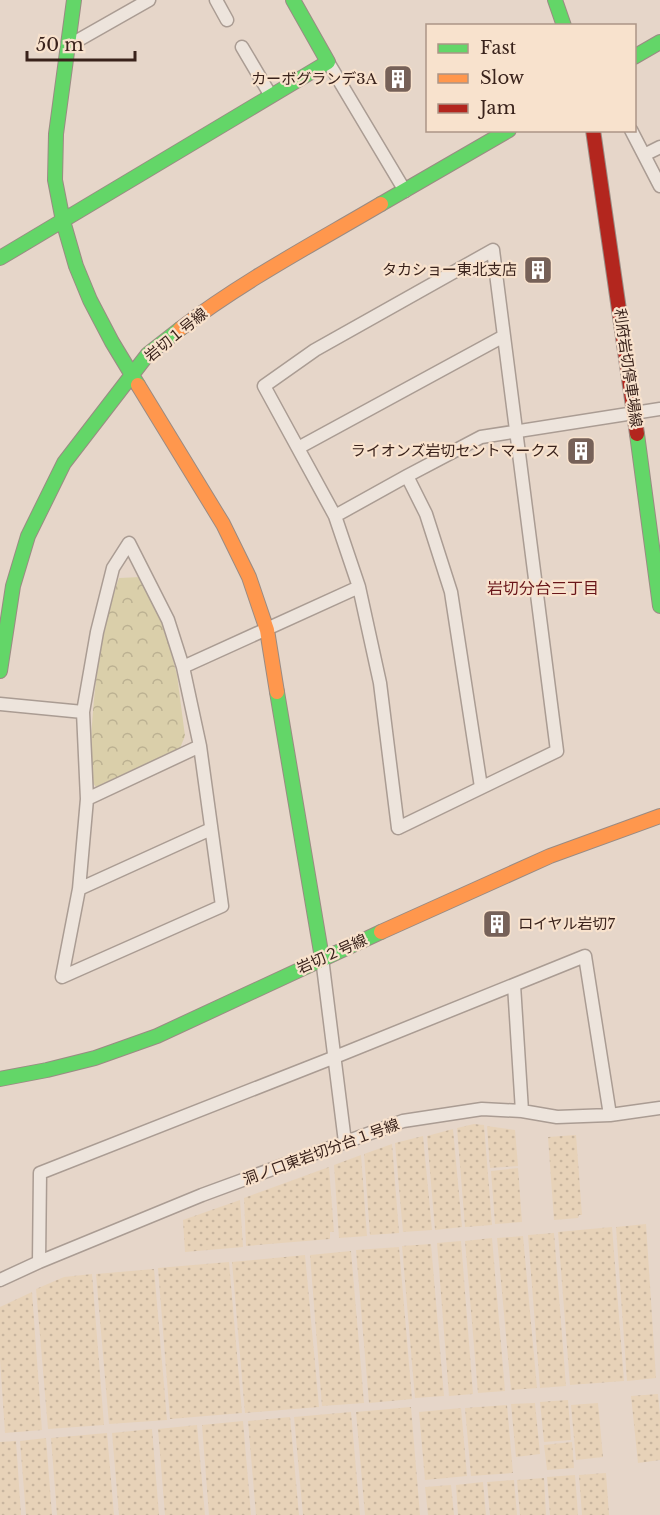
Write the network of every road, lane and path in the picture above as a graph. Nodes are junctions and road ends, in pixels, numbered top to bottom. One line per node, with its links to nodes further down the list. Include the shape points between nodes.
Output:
1 (74, 0): 9 (street)
2 (149, 0): 9 (street)
3 (216, 0): 6 (street)
4 (293, 0): 12 (street)
5 (555, 0): 7 (street)
6 (227, 20)
7 (563, 24)
8 (660, 42): 11 (street)
9 (68, 46): 21 (street, via 56,134 55,180)
10 (242, 46): 13 (street)
11 (636, 56)
12 (328, 62): 13 (street); 20 (street)
13 (271, 96): 21 (street)
14 (506, 132): 20 (street, 岩切１号線)
15 (593, 132): 26 (street, 利府岩切停車場線)
16 (632, 132): 18 (street)
17 (660, 147): 18 (street)
18 (644, 155): 19 (street)
19 (660, 186)
20 (405, 191): 24 (street, 岩切１号線, via 238,288 148,354)
21 (63, 221): 22 (street); 24 (street, via 90,300)
22 (0, 258)
23 (504, 336): 27 (street); 28 (street); 28 (street, via 493,250 315,350 264,386)
24 (132, 375): 33 (street, via 223,524 249,577); 35 (street, 岩切１号線, via 64,463 28,536 13,586)
25 (660, 409): 26 (street)
26 (634, 413): 27 (street); 32 (street, 利府岩切停車場線)
27 (516, 431): 29 (street, via 482,437); 39 (street, via 557,750)
28 (298, 448): 30 (street)
29 (407, 476): 30 (street); 39 (street, via 426,514 451,592)
30 (335, 516): 31 (street)
31 (359, 586): 33 (street); 39 (street, via 380,682 398,828)
32 (660, 606)
33 (267, 630): 34 (street); 44 (street)
34 (183, 667): 37 (street, via 168,620 129,543 113,568); 38 (street)
35 (0, 671)
36 (0, 704): 37 (street)
37 (83, 711): 40 (street)
38 (200, 746): 40 (street); 42 (street)
39 (481, 787)
40 (87, 799): 43 (street)
41 (660, 816): 44 (street, 岩切２号線, via 550,856)
42 (211, 829): 43 (street); 43 (street, via 222,906 63,977)
43 (79, 889)
44 (322, 958): 46 (street); 47 (street, 岩切２号線, via 157,1036 95,1058)
45 (513, 985): 46 (street); 49 (street); 50 (street, via 585,956)
46 (335, 1057): 51 (street); 52 (street, via 40,1173)
47 (0, 1079)
48 (660, 1108): 50 (street, 洞ノ口東岩切分台１号線)
49 (522, 1111): 50 (street, 洞ノ口東岩切分台１号線, via 557,1117); 51 (street, 洞ノ口東岩切分台１号線, via 482,1109 403,1121)
50 (610, 1115)
51 (345, 1142): 52 (street, 洞ノ口東岩切分台１号線)
52 (39, 1262): 53 (street, 洞ノ口東岩切分台１号線)
53 (0, 1280)

